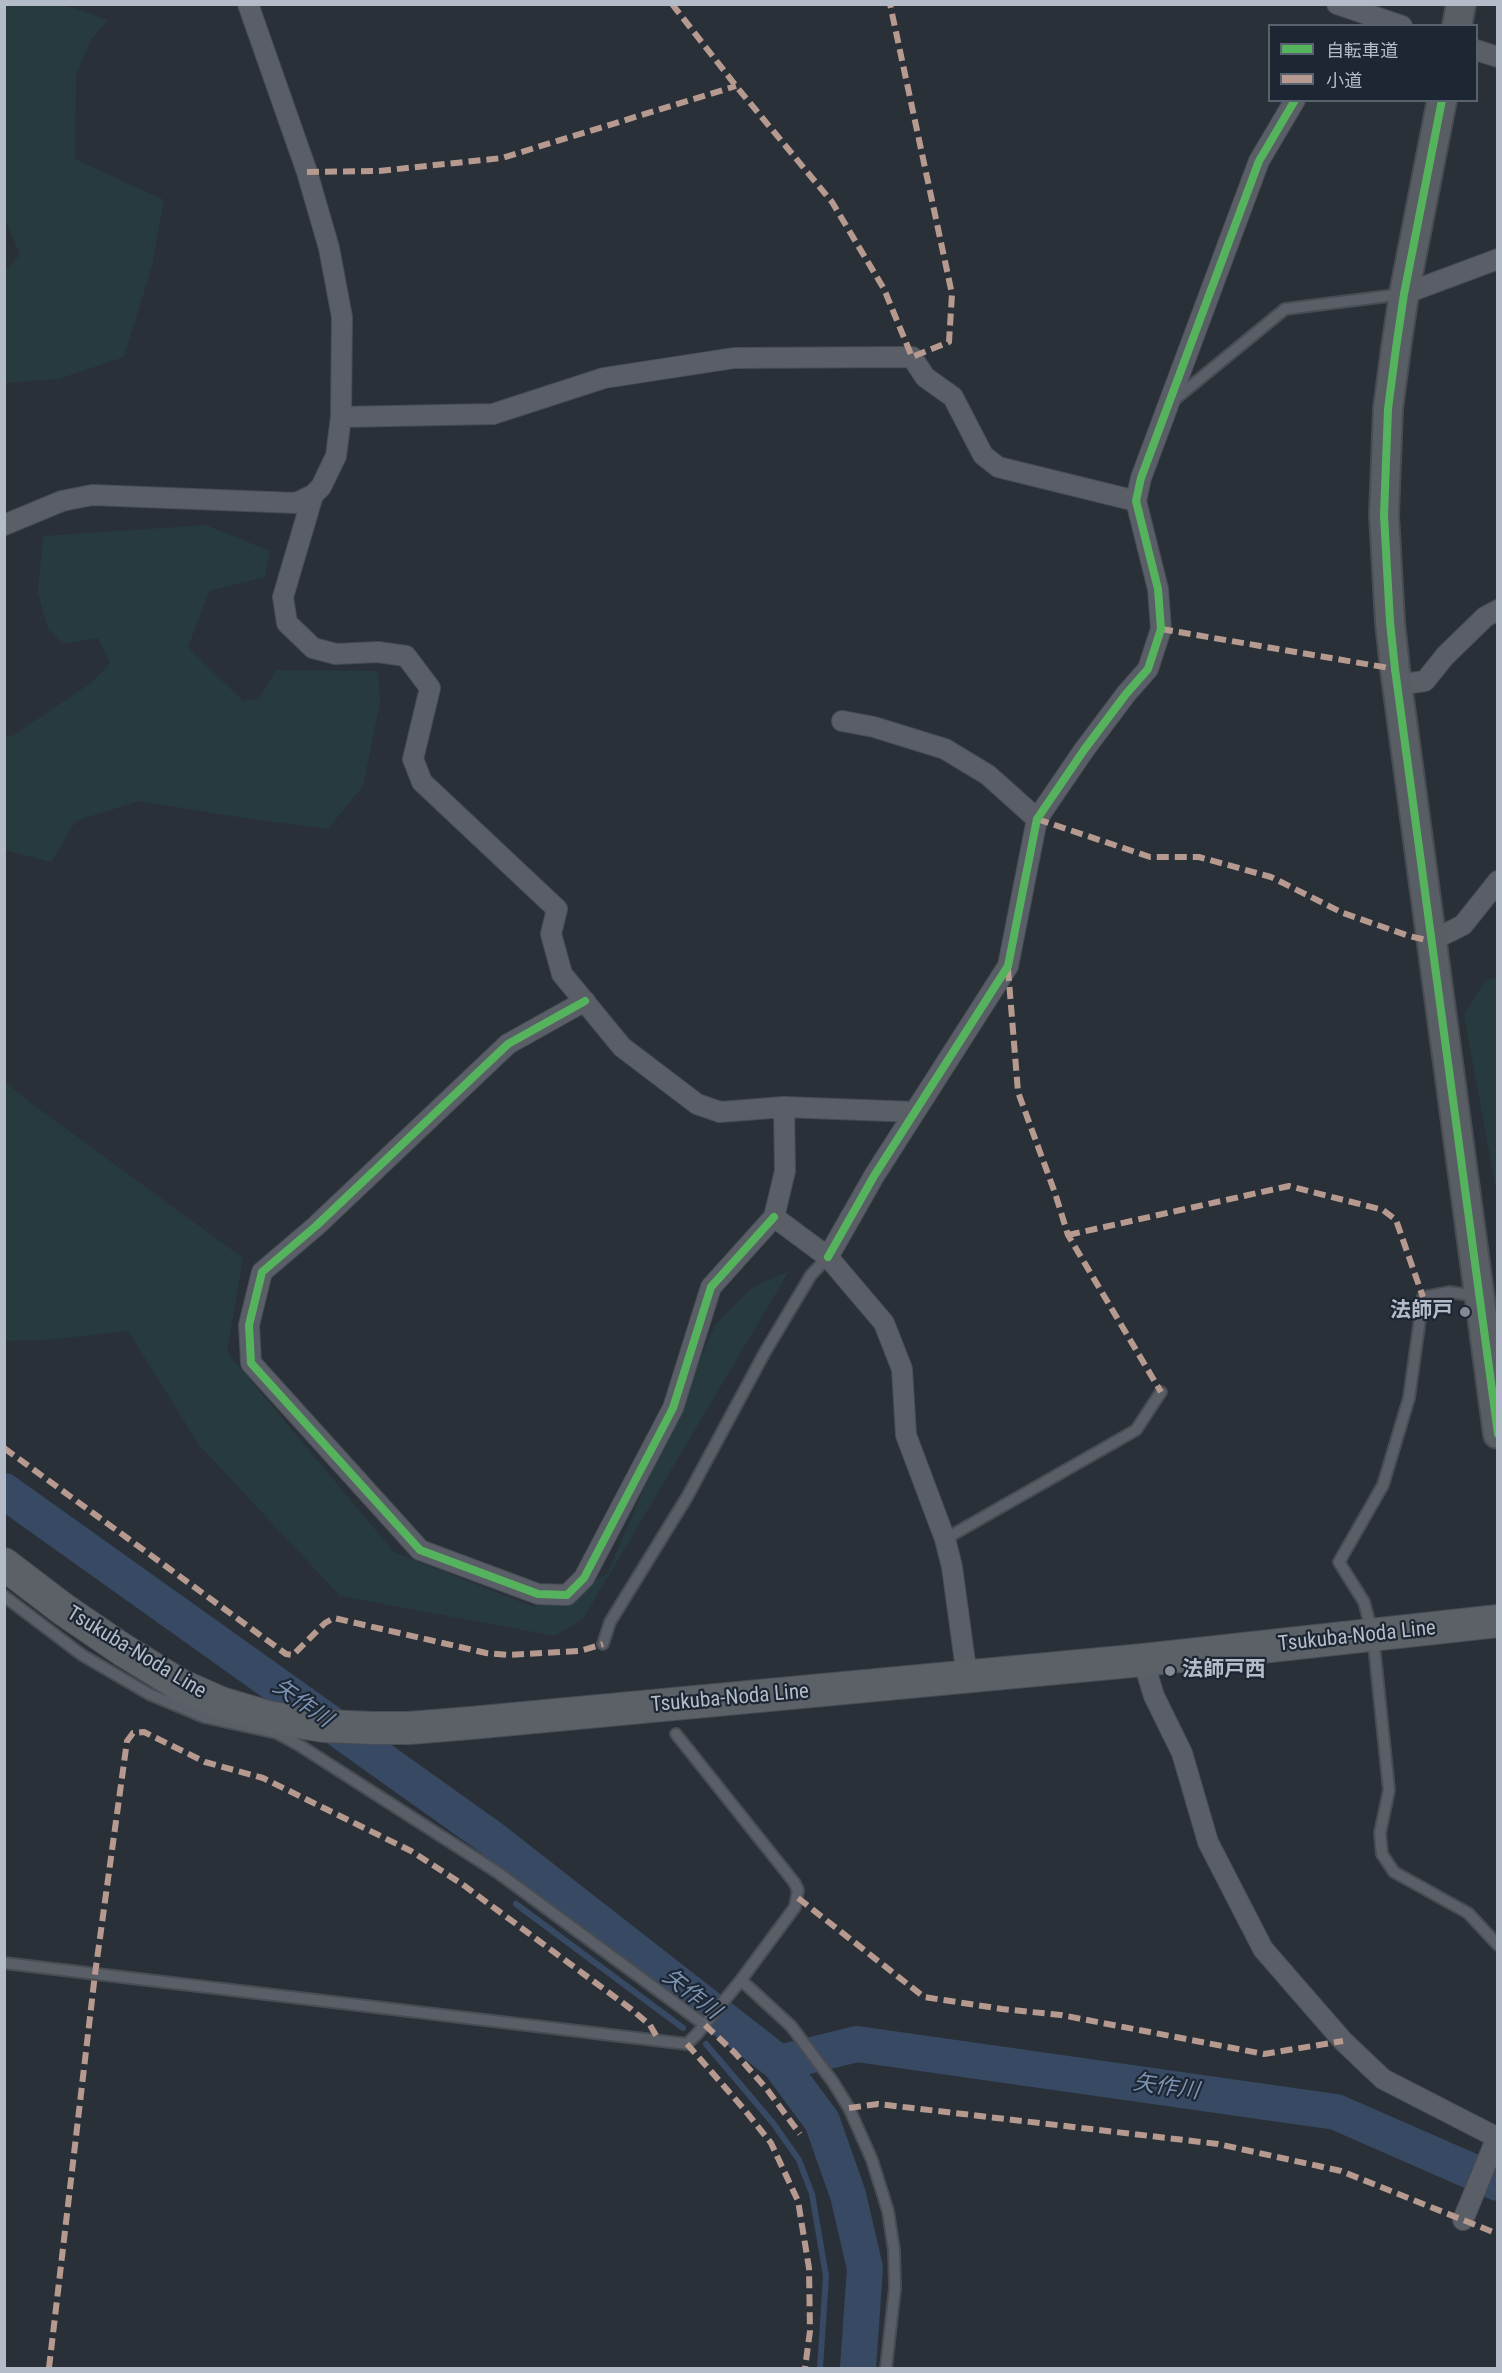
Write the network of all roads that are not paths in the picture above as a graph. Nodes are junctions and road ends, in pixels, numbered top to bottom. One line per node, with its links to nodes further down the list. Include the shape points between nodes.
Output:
1 (249, 4): 14 (street, via 308,172 329,248 342,316)
2 (1461, 4): 6 (street)
3 (1346, 6): 4 (street); 5 (street)
4 (1341, 24)
5 (1396, 24)
6 (1457, 24)
7 (1478, 51): 8 (street)
8 (1497, 57)
9 (1294, 102): 13 (street, via 1259,161)
10 (1442, 102): 12 (street)
11 (1497, 259): 12 (street)
12 (1404, 294): 13 (lane, via 1285,309); 19 (street, via 1388,409 1384,515)
13 (1171, 402): 16 (street)
14 (341, 417): 15 (street, via 336,456); 16 (street, via 494,414 604,378 734,358 912,357 925,377 953,397 983,455 998,467)
15 (313, 495): 17 (street, via 296,503 92,495 63,501); 24 (street, via 283,597 286,623 313,648 336,654 378,652 406,656 430,688 412,759 422,782 557,909 551,934 562,974)
16 (1136, 501): 21 (street, via 1158,589 1158,639 1148,669 1084,750)
17 (4, 525)
18 (1497, 610): 19 (street, via 1445,656 1425,681)
19 (1397, 685): 23 (street)
20 (842, 721): 21 (street, via 945,749 988,775)
21 (1037, 819): 26 (street, via 1008,966)
22 (1497, 881): 23 (street, via 1463,925)
23 (1431, 941): 29 (street)
24 (585, 1001): 25 (street, via 622,1047 697,1104 720,1112); 27 (street, via 508,1044 316,1226 261,1272 249,1325 251,1363 420,1550 538,1594 567,1596 584,1578 673,1408 711,1287)
25 (784, 1107): 26 (street); 27 (street, via 785,1171)
26 (915, 1112): 28 (street)
27 (774, 1217): 28 (street)
28 (828, 1257): 32 (street, via 884,1323 902,1369 906,1435); 37 (lane, via 812,1275 765,1352 687,1497 610,1622)
29 (1480, 1296): 31 (street); 36 (lane, via 1449,1292 1423,1297 1409,1398 1383,1485 1339,1563 1364,1602)
30 (1161, 1392): 32 (lane, via 1136,1430)
31 (1497, 1434)
32 (945, 1539): 39 (street)
33 (4, 1564): 40 (main road, Tsukuba-Noda Line, via 80,1621 180,1685)
34 (4, 1596): 40 (lane, via 82,1655 149,1694 204,1717)
35 (1497, 1621): 36 (main road, Tsukuba-Noda Line)
36 (1373, 1635): 38 (main road, Tsukuba-Noda Line); 42 (lane, via 1389,1790 1380,1833 1382,1854 1394,1872 1468,1913)
37 (603, 1644)
38 (1143, 1660): 39 (main road, Tsukuba-Noda Line); 46 (street, via 1154,1696 1182,1753 1208,1842 1263,1949 1343,2041 1383,2079)
39 (967, 1677): 40 (main road, Tsukuba-Noda Line, via 409,1728)
40 (274, 1723): 45 (lane, via 277,1733 497,1872)
41 (676, 1734): 44 (lane, via 798,1890 795,1906)
42 (1497, 1945)
43 (4, 1963): 45 (lane, via 687,2043)
44 (737, 1985): 45 (lane); 48 (lane, via 798,2034 833,2082 872,2160 888,2211 894,2250 895,2288)
45 (707, 2022)
46 (1495, 2141): 47 (street)
47 (1465, 2216)
48 (886, 2368)

